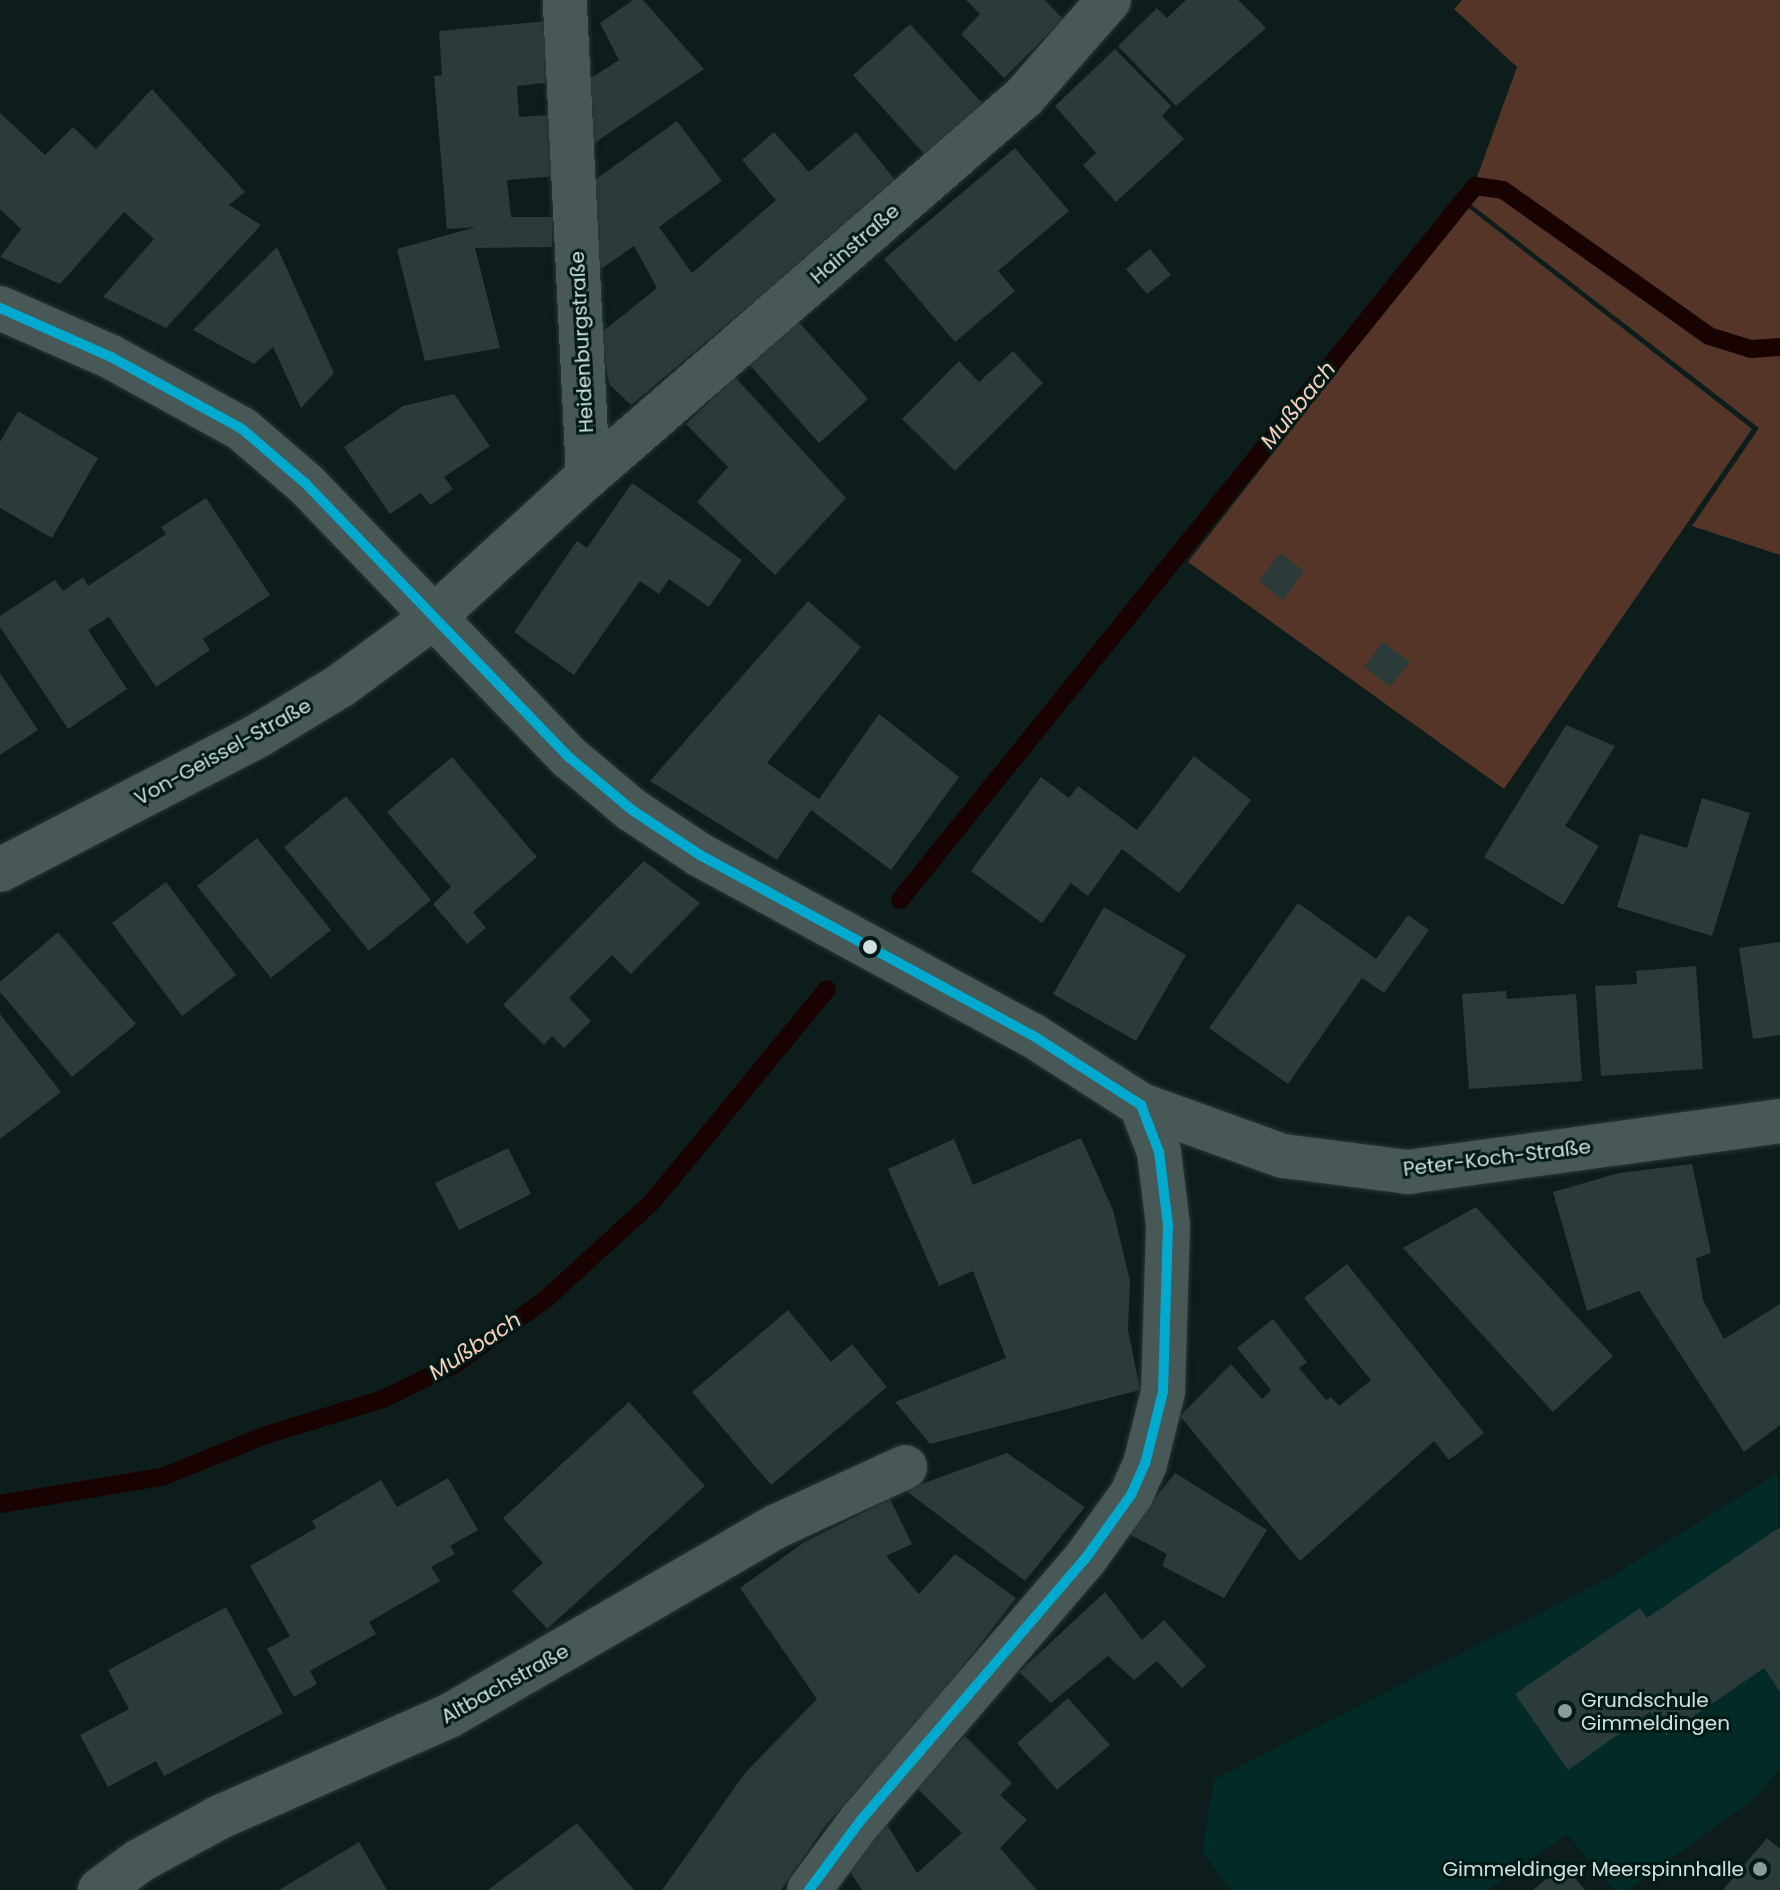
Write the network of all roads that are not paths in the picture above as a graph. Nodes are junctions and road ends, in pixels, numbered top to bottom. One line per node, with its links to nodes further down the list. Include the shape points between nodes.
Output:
1 (565, 0): 4 (street, Heidenburgstraße)
2 (1109, 0): 4 (street, Hainstraße, via 1024,97)
3 (0, 308): 5 (street, Peter-Koch-Straße, via 111,357 242,429 306,484)
4 (588, 476): 5 (street)
5 (435, 616): 6 (street, Von-Geissel-Straße, via 340,686 259,735); 7 (street, Peter-Koch-Straße, via 570,758 632,810 700,855 1032,1035)
6 (0, 870)
7 (1141, 1105): 8 (street, Peter-Koch-Straße, via 1283,1156 1408,1172); 11 (street, via 1159,1152 1168,1225 1163,1392 1145,1464 1131,1495 1085,1559 861,1820)
8 (1780, 1121)
9 (905, 1467): 10 (street, Altbachstraße, via 777,1526 449,1716 220,1817 139,1861)
10 (100, 1890)
11 (809, 1890)

